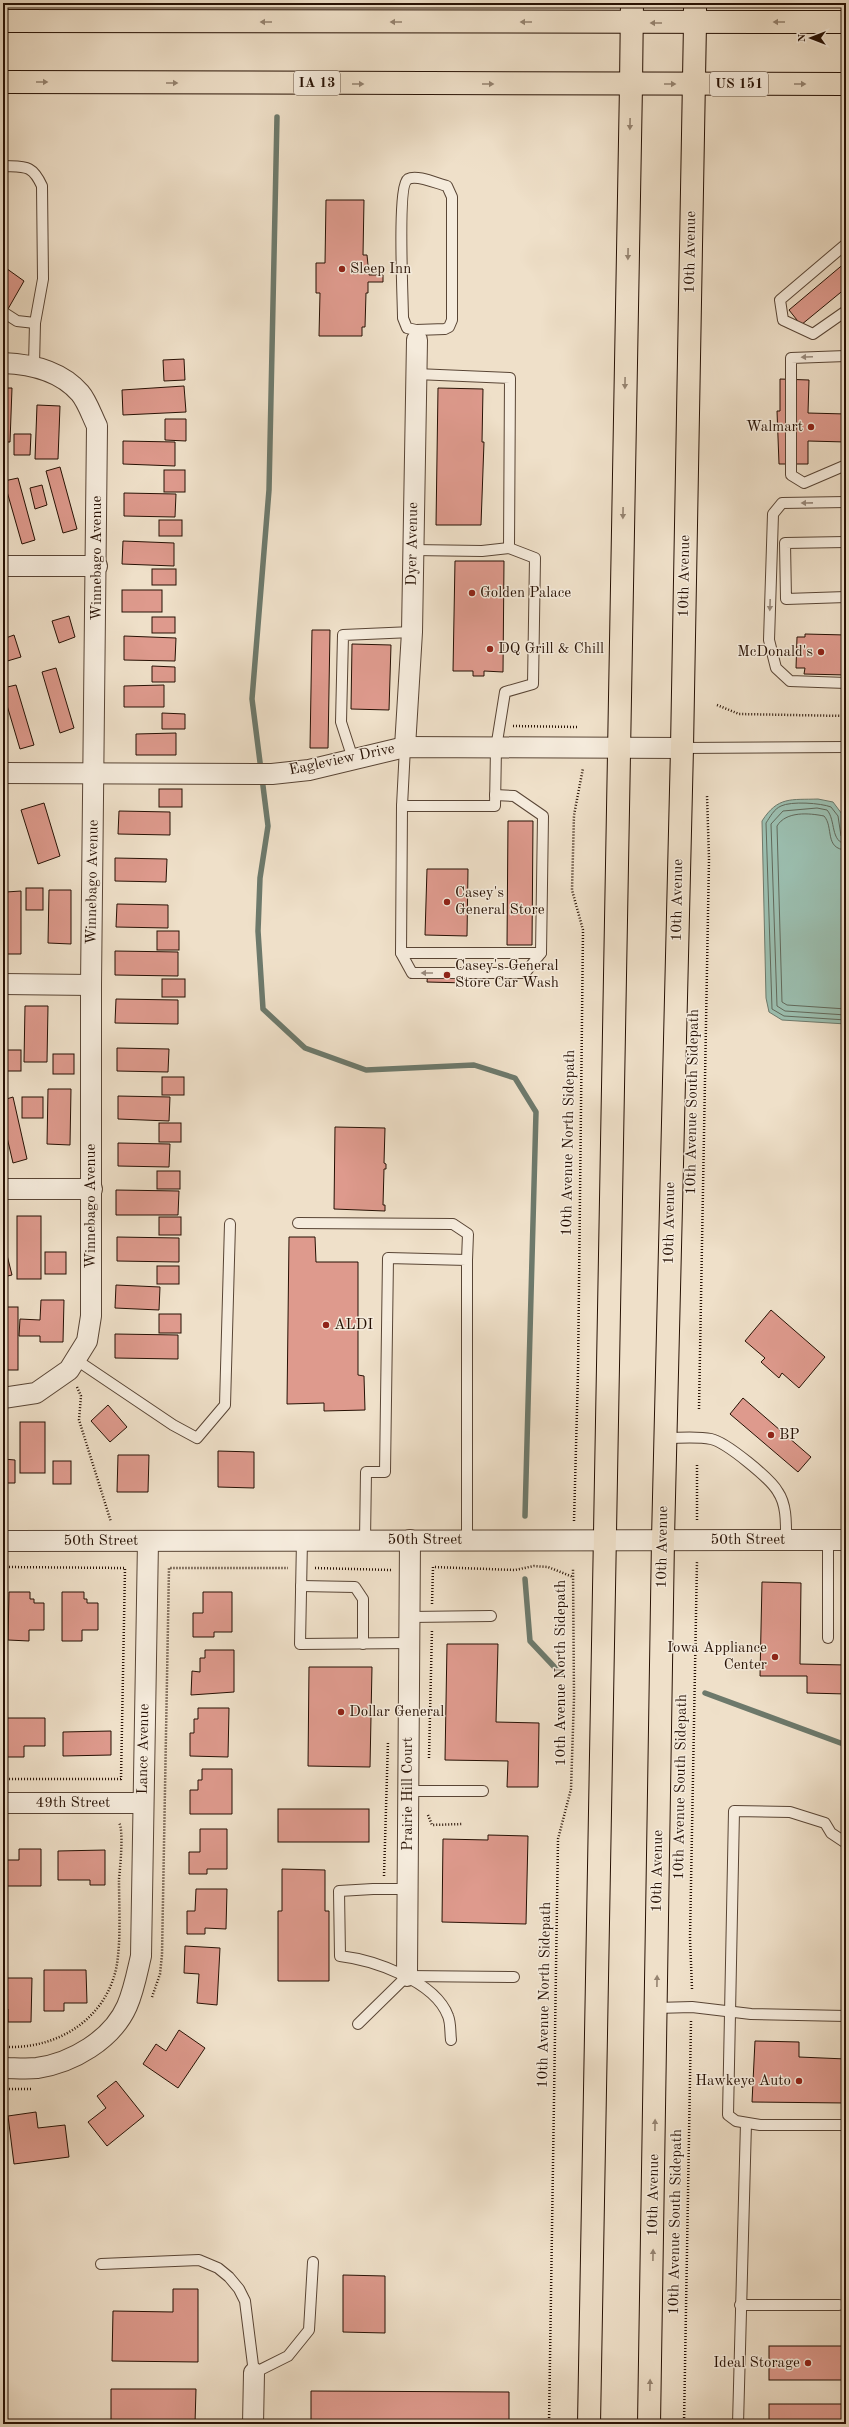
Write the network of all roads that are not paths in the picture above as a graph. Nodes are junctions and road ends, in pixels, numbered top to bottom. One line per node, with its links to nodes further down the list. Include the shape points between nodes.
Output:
1 (632, 13): 2 (main road, one-way to 1); 3 (main road, one-way to 3); 6 (main road)
2 (695, 13): 4 (main road, one-way to 2); 7 (main road, 10th Avenue)
3 (3, 21)
4 (846, 22)
5 (3, 82): 6 (main road, IA 13, one-way to 6)
6 (631, 84): 7 (main road, US 151, one-way to 7); 32 (main road, one-way to 32)
7 (694, 84): 8 (main road, US 151, one-way to 8); 33 (main road, 10th Avenue)
8 (846, 84)
9 (3, 166): 13 (lane, via 28,167 37,174 42,186 43,279)
10 (846, 244): 11 (lane, via 780,300 783,320 813,334)
11 (846, 311)
12 (3, 312): 13 (lane, via 17,321)
13 (35, 323): 17 (lane)
14 (417, 335): 14 (lane, via 445,329 452,320 452,197 447,186 414,178 404,183 402,192 403,318 407,328); 18 (street, Dyer Avenue)
15 (846, 356): 19 (lane, one-way to 19, via 791,358 791,475 804,483)
16 (3, 363): 17 (street)
17 (34, 365): 25 (street, Winnebago Avenue, via 57,375 80,393 97,426)
18 (416, 374): 22 (lane, via 510,378); 23 (street, Dyer Avenue)
19 (846, 465)
20 (846, 502): 28 (lane, one-way to 28, via 782,503 773,514 770,640 776,668 790,681)
21 (846, 542): 26 (lane, via 785,543 786,599)
22 (509, 548): 23 (lane, via 482,551); 31 (lane, via 534,558 533,684 505,692)
23 (413, 550): 27 (street, Dyer Avenue)
24 (3, 566): 25 (street)
25 (97, 566): 36 (street, Winnebago Avenue)
26 (846, 597)
27 (412, 632): 29 (street, Dyer Avenue); 34 (lane, via 343,635 341,722)
28 (846, 683)
29 (405, 747): 31 (street, Eagleview Drive); 34 (street, Eagleview Drive); 38 (lane)
30 (846, 747): 33 (lane)
31 (496, 748): 32 (street, Eagleview Drive); 37 (lane)
32 (620, 748): 33 (street, Eagleview Drive); 56 (main road)
33 (682, 748): 50 (main road, 10th Avenue)
34 (353, 759): 36 (street, Eagleview Drive, via 309,770 240,776)
35 (3, 773): 36 (street, Eagleview Drive)
36 (95, 773): 42 (street, Winnebago Avenue)
37 (495, 796): 38 (lane, via 495,806); 40 (lane, via 514,796 543,816)
38 (402, 806): 39 (lane)
39 (401, 952): 40 (lane); 40 (lane, one-way to 39, via 525,973 412,973)
40 (541, 953)
41 (3, 984): 42 (street)
42 (91, 984): 44 (street, Winnebago Avenue)
43 (3, 1189): 44 (street)
44 (92, 1190): 48 (street, Winnebago Avenue, via 91,1316 86,1341)
45 (298, 1223): 47 (lane, via 453,1224 468,1234)
46 (230, 1224): 48 (lane, via 225,1405 197,1438)
47 (468, 1260): 51 (lane); 54 (lane, via 388,1258 386,1472 366,1472)
48 (72, 1365): 49 (street, via 36,1393)
49 (3, 1398)
50 (665, 1438): 52 (main road, 10th Avenue); 57 (lane, via 712,1439 746,1461 778,1492 785,1513)
51 (467, 1539): 55 (street, 50th Street); 56 (street, 50th Street)
52 (663, 1539): 56 (street, 50th Street); 57 (street, 50th Street); 75 (main road, 10th Avenue, one-way to 52)
53 (302, 1540): 54 (street, 50th Street); 60 (street, 50th Street); 61 (lane)
54 (365, 1540): 55 (street, 50th Street)
55 (410, 1540): 63 (street, Prairie Hill Court)
56 (606, 1540): 89 (main road)
57 (786, 1540): 58 (street, 50th Street)
58 (837, 1540): 64 (lane)
59 (3, 1541): 60 (street, 50th Street)
60 (148, 1541): 70 (street, Lance Avenue)
61 (301, 1586): 66 (lane, via 355,1587 363,1599); 66 (lane, via 300,1644)
62 (491, 1616): 63 (lane)
63 (410, 1617): 65 (street, Prairie Hill Court)
64 (828, 1638)
65 (410, 1643): 66 (lane); 67 (street, Prairie Hill Court)
66 (363, 1644)
67 (408, 1791): 68 (lane); 72 (street, Prairie Hill Court)
68 (483, 1791)
69 (3, 1803): 70 (street, 49th Street)
70 (143, 1803): 80 (street, Lance Avenue, via 141,1956 135,1986 127,2008 112,2030 92,2046 66,2060 37,2068)
71 (846, 1843): 76 (lane, via 831,1833 825,1823 790,1812 734,1811)
72 (407, 1889): 73 (street, Prairie Hill Court); 73 (lane, via 339,1892 340,1956 363,1959)
73 (407, 1976): 74 (lane); 78 (lane); 79 (lane, via 438,1999 449,2016)
74 (514, 1978)
75 (656, 2008): 76 (lane, via 692,2007); 90 (main road, 10th Avenue, one-way to 75)
76 (730, 2012): 77 (lane); 81 (lane, via 728,2115 736,2121)
77 (846, 2016)
78 (358, 2024)
79 (451, 2040)
80 (3, 2068)
81 (746, 2123): 82 (lane); 85 (lane)
82 (846, 2125)
83 (313, 2262): 87 (lane, via 310,2330 288,2356)
84 (101, 2264): 87 (lane, via 199,2260 218,2268 229,2277 246,2301)
85 (740, 2304): 86 (lane); 91 (lane)
86 (840, 2305)
87 (254, 2373): 88 (street)
88 (253, 2424)
89 (589, 2424)
90 (649, 2424)
91 (738, 2424)

